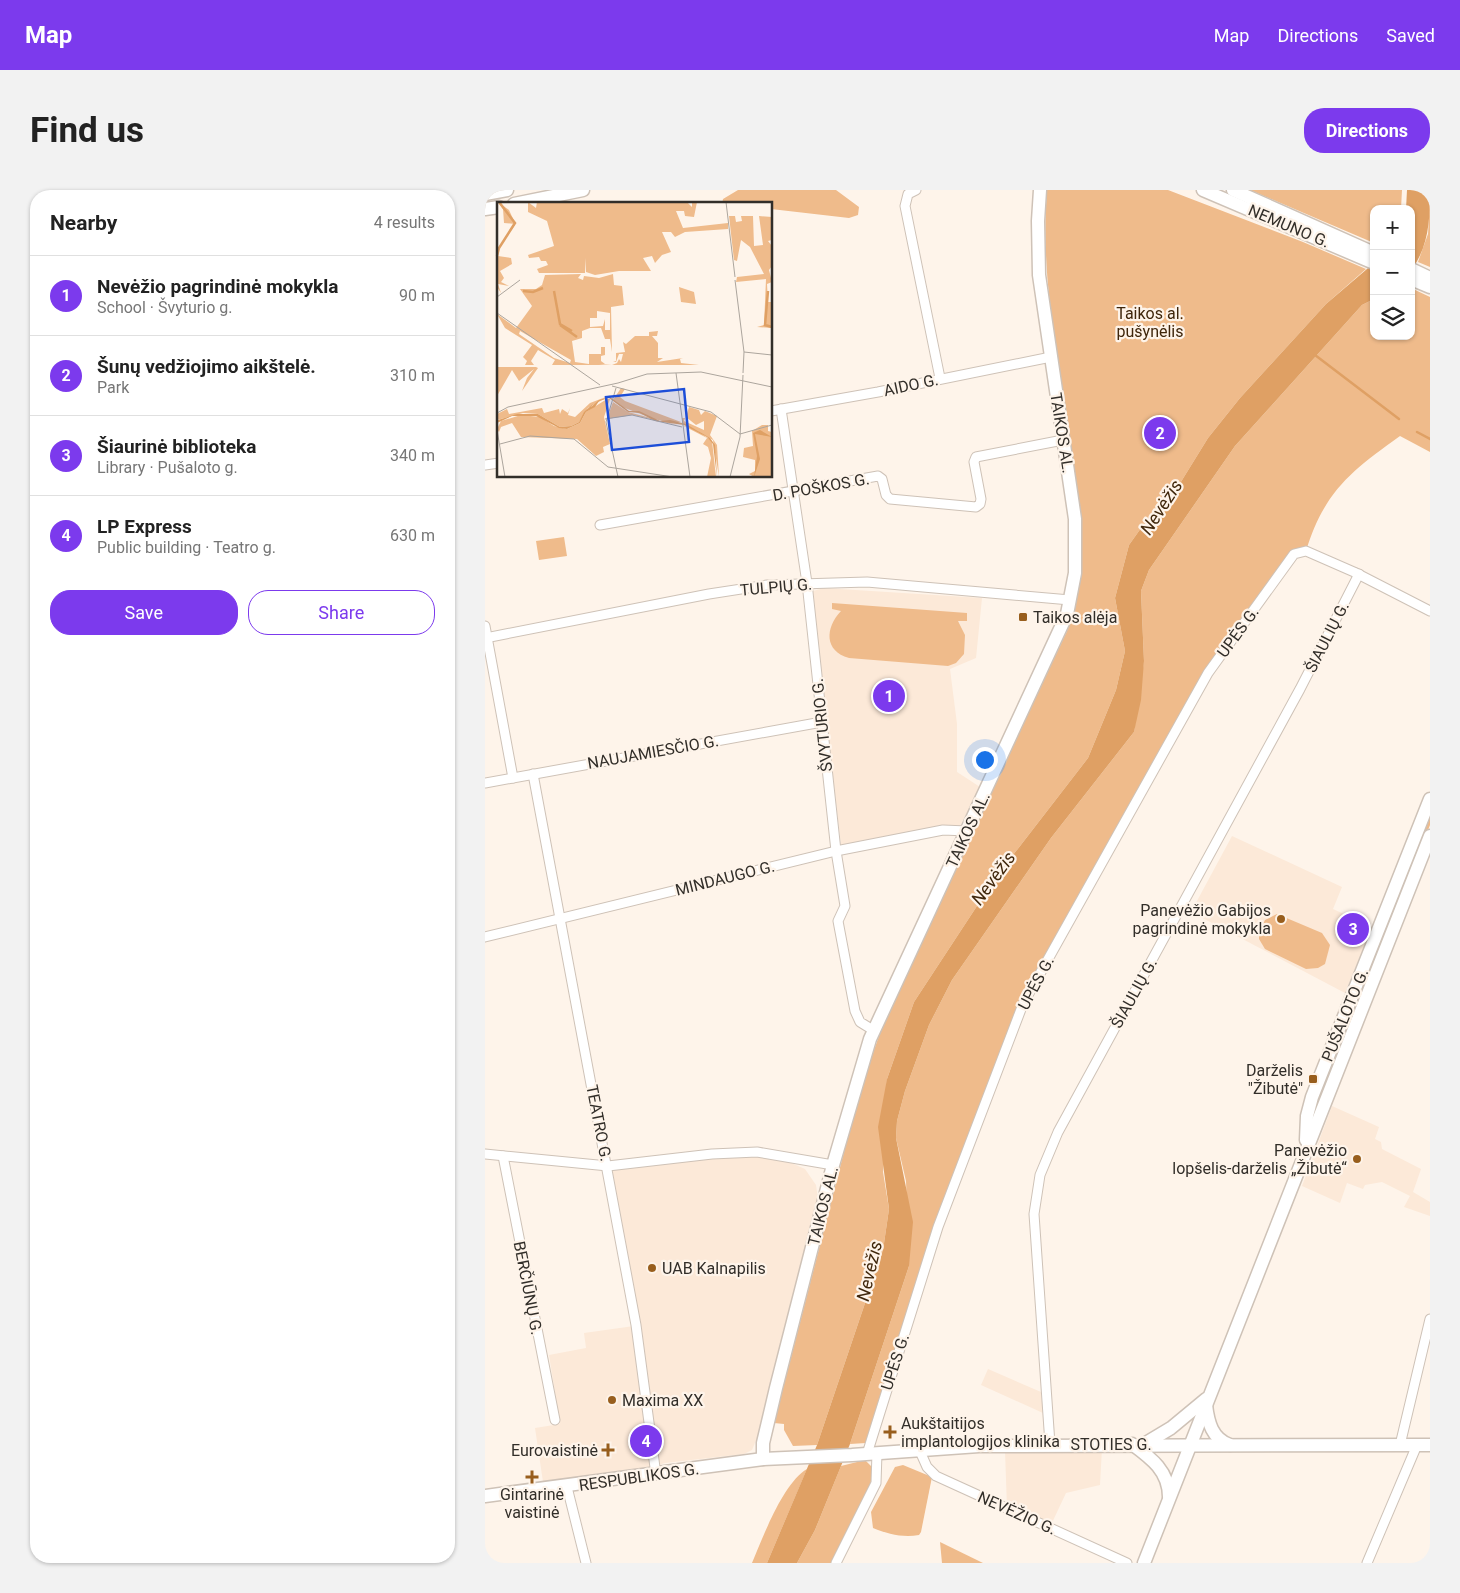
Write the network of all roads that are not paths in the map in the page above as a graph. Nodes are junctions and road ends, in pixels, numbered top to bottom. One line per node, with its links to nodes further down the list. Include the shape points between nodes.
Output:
1 (507, 190): 7 (main road)
2 (583, 190): 8 (main road)
3 (916, 190): 17 (street, via 908,194 905,206)
4 (1040, 190): 16 (main road, TAIKOS AL., via 1038,257)
5 (1203, 190): 9 (main road, NEMUNO G.)
6 (1233, 190): 9 (main road, NEMUNO G.)
7 (485, 194)
8 (524, 202)
9 (1289, 221): 10 (main road, NEMUNO G.); 11 (main road, NEMUNO G.)
10 (1370, 251)
11 (1370, 261)
12 (1415, 271): 13 (main road)
13 (1430, 278)
14 (1415, 281): 15 (main road)
15 (1430, 287)
16 (1051, 357): 17 (street, AIDO G.); 20 (main road, TAIKOS AL.)
17 (940, 378): 18 (street, AIDO G.)
18 (781, 409): 19 (street, AIDO G.); 21 (street, ŠVYTURIO G.)
19 (773, 411)
20 (1063, 440): 21 (street, D. POŠKOS G., via 976,457 974,462 981,499 976,507 890,499 885,495 882,479 878,476); 25 (main road, TAIKOS AL., via 1077,543)
21 (793, 492): 22 (street, D. POŠKOS G.); 24 (street, ŠVYTURIO G.)
22 (600, 526)
23 (1359, 574): 26 (street); 48 (street, ŠIAULIŲ G., via 1300,689 1058,1132 1039,1175 1034,1214); 56 (street, UPĖS G., via 1315,554 1305,551 1295,554 1209,673 1023,1004 938,1227)
24 (807, 583): 25 (street, TULPIŲ G., via 902,584); 28 (street, TULPIŲ G., via 709,594); 29 (street, ŠVYTURIO G.)
25 (1070, 600): 34 (main road, TAIKOS AL., via 1063,625)
26 (1430, 610)
27 (485, 626): 28 (street)
28 (486, 638): 31 (street)
29 (822, 722): 30 (street, NAUJAMIESČIO G.); 36 (street, ŠVYTURIO G.)
30 (533, 774): 31 (street, NAUJAMIESČIO G.); 37 (street, TEATRO G.)
31 (513, 778): 32 (street, NAUJAMIESČIO G.)
32 (485, 784)
33 (1430, 799): 40 (main road, PUŠALOTO G., via 1312,1097 1307,1116)
34 (967, 831): 36 (street, MINDAUGO G., via 943,830); 39 (main road, TAIKOS AL.)
35 (1430, 836): 40 (main road, PUŠALOTO G.)
36 (836, 850): 37 (street, MINDAUGO G.); 39 (street, ŠVYTURIO G., via 845,906 839,921 855,1011 860,1022)
37 (560, 918): 38 (street, MINDAUGO G.); 44 (street, TEATRO G.)
38 (485, 937)
39 (873, 1030): 43 (main road, TAIKOS AL.)
40 (1306, 1150): 46 (main road, PUŠALOTO G.)
41 (485, 1154): 42 (street)
42 (503, 1156): 44 (street); 47 (street, BERČIŪNŲ G.)
43 (833, 1165): 44 (street, via 757,1152); 57 (main road, TAIKOS AL., via 776,1388 763,1443)
44 (607, 1166): 58 (street, TEATRO G., via 641,1359)
45 (1430, 1319): 50 (street)
46 (1208, 1399): 49 (main road, via 1171,1428); 53 (main road, PUŠALOTO G.); 54 (main road, via 1207,1417 1212,1430 1221,1441)
47 (555, 1420)
48 (1050, 1444): 49 (main road, STOTIES G.); 55 (main road, STOTIES G.)
49 (1138, 1444): 53 (main road, STOTIES G.); 61 (main road, via 1161,1470 1169,1486)
50 (1400, 1445): 51 (main road, STOTIES G.); 54 (main road, STOTIES G.)
51 (1417, 1445): 52 (main road, STOTIES G.); 66 (street)
52 (1430, 1445)
53 (1190, 1446): 54 (main road, STOTIES G.); 61 (main road, PUŠALOTO G.)
54 (1232, 1446)
55 (919, 1449): 56 (main road, STOTIES G.); 64 (street, NEVĖŽIO G., via 927,1467 936,1476)
56 (872, 1454): 57 (main road, STOTIES G.); 63 (street, UPĖS G., via 876,1483)
57 (763, 1459): 58 (main road, RESPUBLIKOS G.)
58 (656, 1474): 59 (main road, RESPUBLIKOS G.)
59 (567, 1487): 60 (main road, RESPUBLIKOS G.); 62 (street)
60 (485, 1496)
61 (1169, 1499): 65 (main road, PUŠALOTO G.)
62 (586, 1563)
63 (836, 1563)
64 (1127, 1563)
65 (1144, 1563)
66 (1367, 1563)

